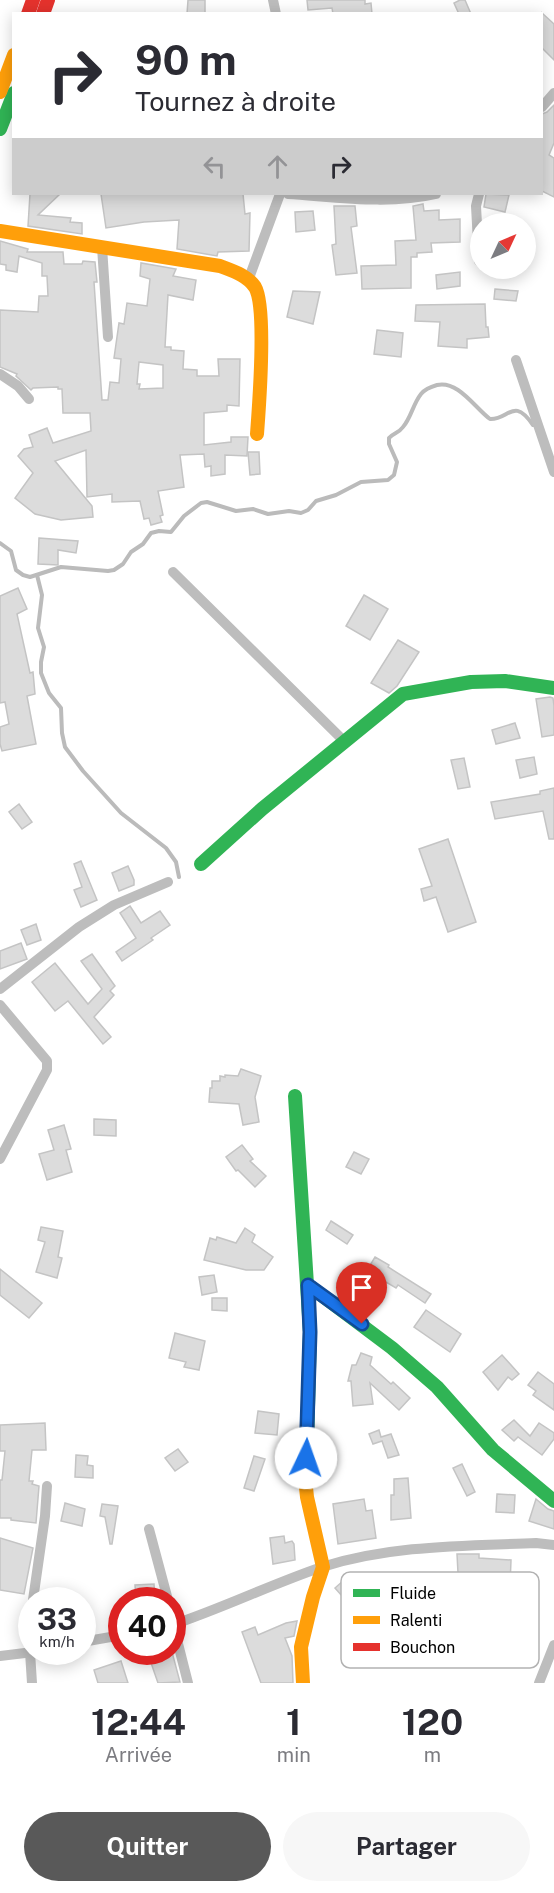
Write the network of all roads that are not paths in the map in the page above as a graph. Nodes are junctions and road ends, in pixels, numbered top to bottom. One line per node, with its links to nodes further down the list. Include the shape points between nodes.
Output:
1 (12, 76): 3 (street)
2 (554, 93): 4 (street)
3 (10, 96): 5 (street)
4 (543, 106)
5 (0, 129)
6 (280, 195): 13 (street)
7 (301, 195): 8 (street, via 385,199)
8 (432, 195)
9 (479, 195): 10 (street)
10 (476, 213)
11 (0, 231): 12 (street)
12 (102, 247): 13 (street, via 220,266); 14 (street)
13 (249, 278): 18 (street, via 260,301)
14 (108, 337)
15 (516, 360): 19 (street)
16 (0, 374): 17 (street)
17 (29, 399)
18 (257, 434)
19 (554, 472)
20 (173, 572): 22 (street)
21 (554, 688): 22 (street, via 505,681 471,682 403,694)
22 (344, 741): 23 (street)
23 (201, 864)
24 (168, 882): 25 (street, via 88,921)
25 (0, 988)
26 (0, 1005): 28 (street, via 47,1061 47,1070)
27 (295, 1096): 29 (street)
28 (0, 1159)
29 (308, 1285): 31 (street, via 437,1387 493,1450); 34 (street, via 310,1353 305,1478)
30 (47, 1486): 35 (street)
31 (554, 1501)
32 (149, 1528): 36 (street)
33 (554, 1545): 34 (street, via 413,1548)
34 (323, 1567): 37 (street); 45 (street, via 302,1647)
35 (35, 1587)
36 (165, 1587)
37 (186, 1618)
38 (554, 1645): 46 (street)
39 (18, 1654): 40 (street)
40 (0, 1656)
41 (32, 1665): 43 (street)
42 (184, 1665): 44 (street)
43 (32, 1683)
44 (188, 1683)
45 (303, 1683)
46 (539, 1683)

